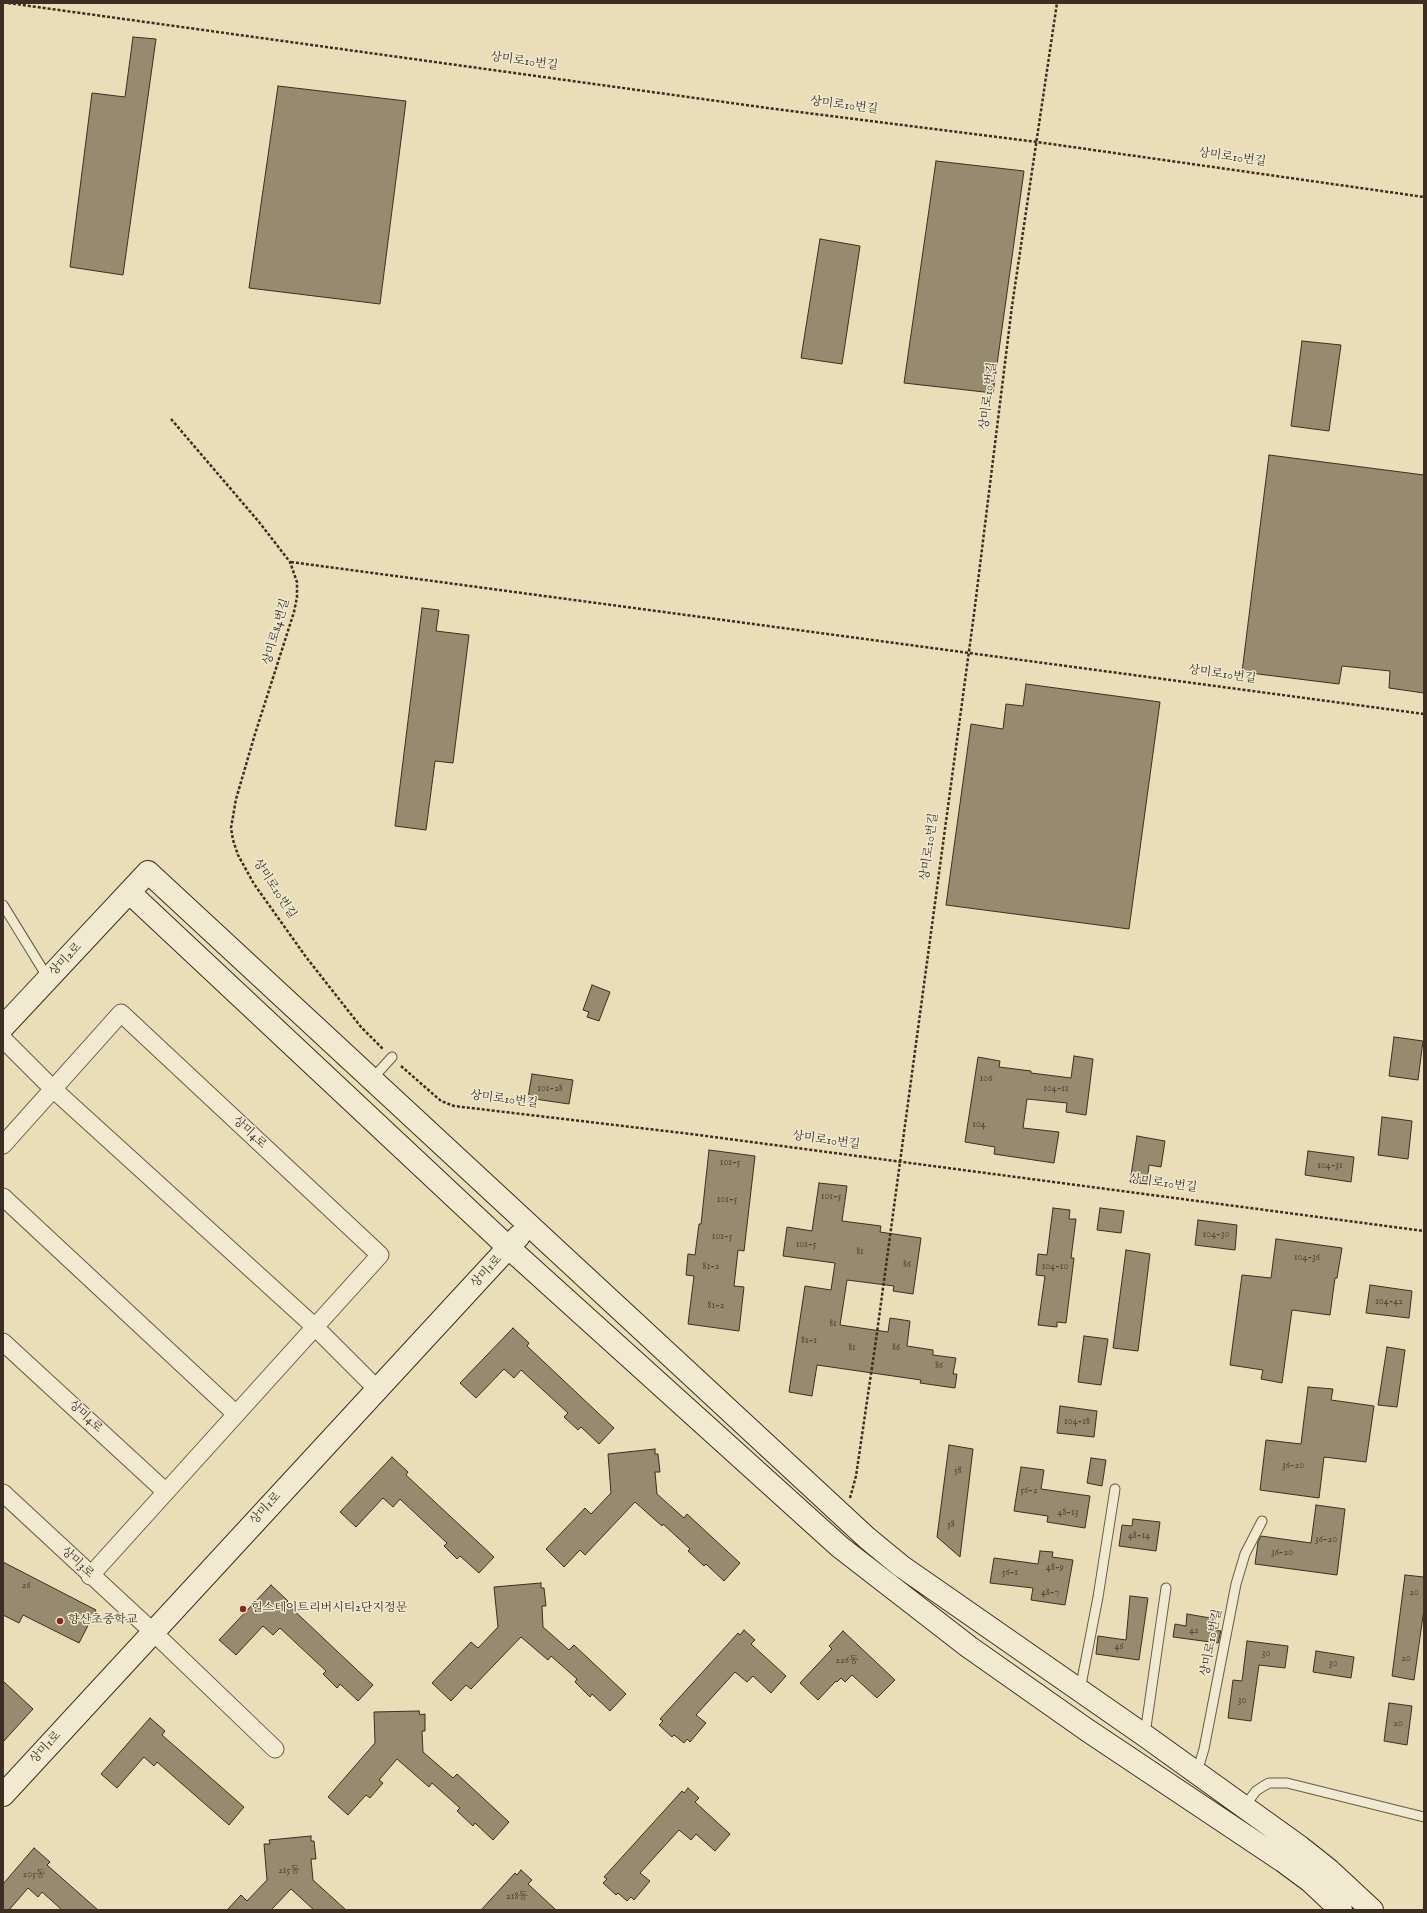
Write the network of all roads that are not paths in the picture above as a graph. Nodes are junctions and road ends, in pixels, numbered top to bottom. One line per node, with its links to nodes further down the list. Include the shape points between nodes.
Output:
1 (130, 893): 3 (street, 상미2로); 7 (street, 상미2로, via 148,872); 12 (street)
2 (3, 905): 3 (lane)
3 (48, 978): 4 (street, 상미2로)
4 (3, 1027)
5 (3, 1039): 8 (street)
6 (392, 1057): 7 (lane)
7 (372, 1079): 11 (street)
8 (52, 1088): 9 (street, 상미4로); 13 (street); 13 (street, 상미4로, via 120,1013 380,1255)
9 (3, 1145)
10 (3, 1197): 16 (street)
11 (529, 1224): 12 (street, 상미1로); 24 (street, via 842,1516 901,1566)
12 (510, 1248): 15 (street, 상미1로); 31 (street, via 840,1547 969,1647 1283,1861 1310,1881)
13 (314, 1327): 15 (street); 16 (street, 상미4로)
14 (3, 1342): 18 (street, 상미4로)
15 (378, 1388): 23 (street, 상미1로)
16 (236, 1414): 18 (street, 상미4로)
17 (1115, 1489): 24 (lane)
18 (166, 1492): 21 (street, 상미4로)
19 (3, 1493): 21 (street, 상미3로)
20 (1262, 1521): 27 (lane, 상미로10번길, via 1252,1538 1238,1578)
21 (90, 1576): 23 (street, 상미3로)
22 (1166, 1588): 25 (lane)
23 (153, 1632): 26 (street, 상미3로); 28 (street, 상미1로)
24 (1080, 1690): 25 (street)
25 (1144, 1736): 27 (street)
26 (275, 1749)
27 (1197, 1774): 29 (street)
28 (3, 1795)
29 (1244, 1807): 30 (lane, via 1262,1787 1269,1783 1282,1783); 32 (street, via 1329,1870)
30 (1424, 1817)
31 (1341, 1910)
32 (1372, 1910)

